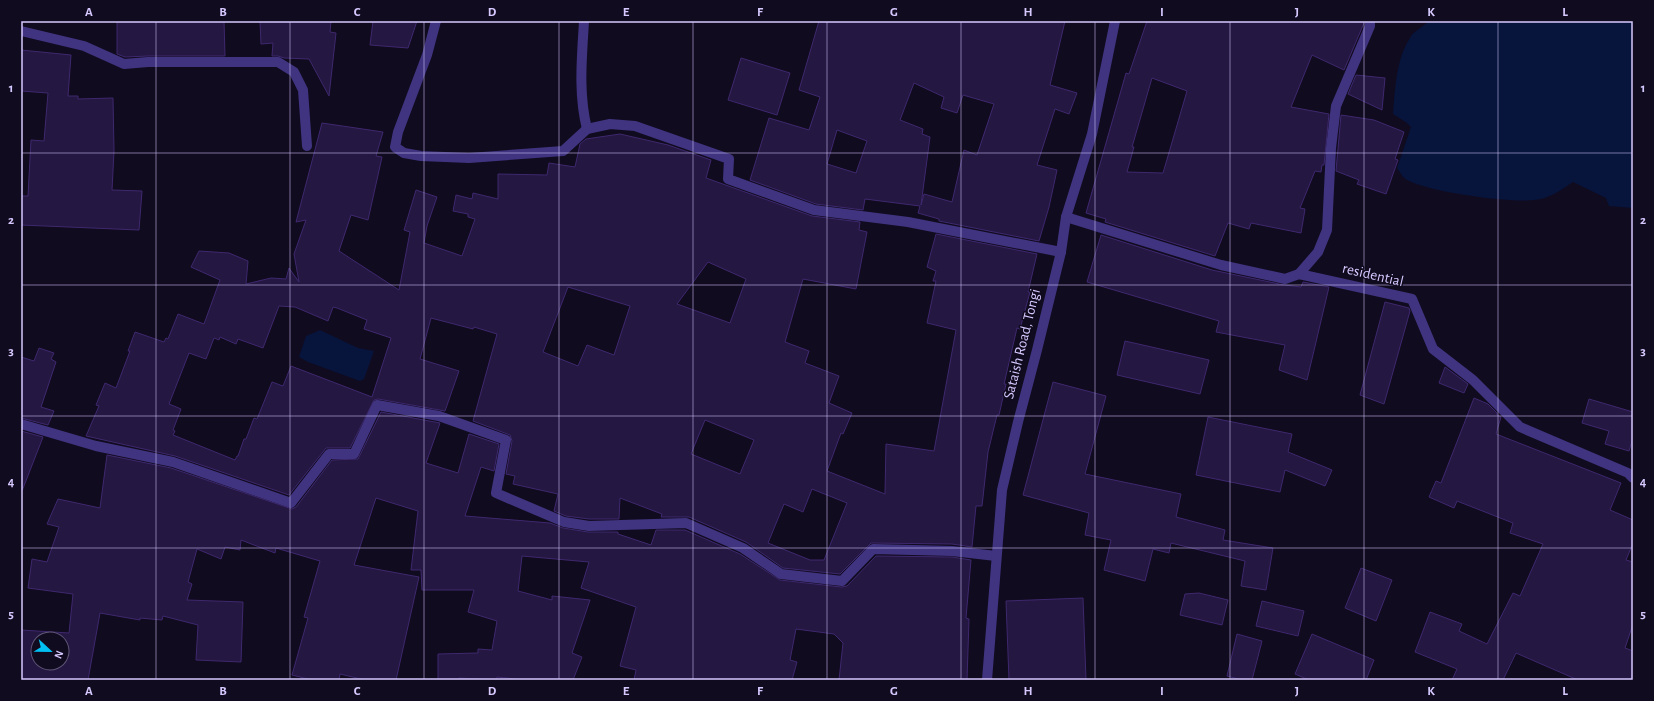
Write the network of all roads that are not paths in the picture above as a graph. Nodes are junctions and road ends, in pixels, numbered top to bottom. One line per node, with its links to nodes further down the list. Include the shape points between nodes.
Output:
1 (436, 21): 6 (street, via 398,132 396,147 404,153 469,158 563,150)
2 (584, 21): 6 (street, via 581,82)
3 (1115, 21): 8 (street, Sataish Road, Tongi, via 1092,134)
4 (1370, 21): 10 (street, via 1336,106 1327,230 1318,252)
5 (21, 31): 7 (street, via 84,46 124,64 278,62 294,72 304,90)
6 (587, 129): 9 (street, via 610,124 636,126 729,158 728,179 814,210 908,222)
7 (307, 146)
8 (1066, 217): 9 (street, Sataish Road, Tongi); 10 (street, residential, via 1221,265 1285,279)
9 (1060, 252): 13 (street, Sataish Road, Tongi, via 1002,490)
10 (1299, 274): 12 (street, residential, via 1412,299 1433,349 1473,380 1520,427 1628,473)
11 (21, 424): 13 (street, via 96,446 173,462 291,503 329,454 354,454 377,405 439,416 506,440 496,493 564,522 589,526 686,523 743,548 781,574 842,581 872,550 952,551)
12 (1633, 478)
13 (996, 556): 14 (street, Sataish Road, Tongi)
14 (987, 680)

